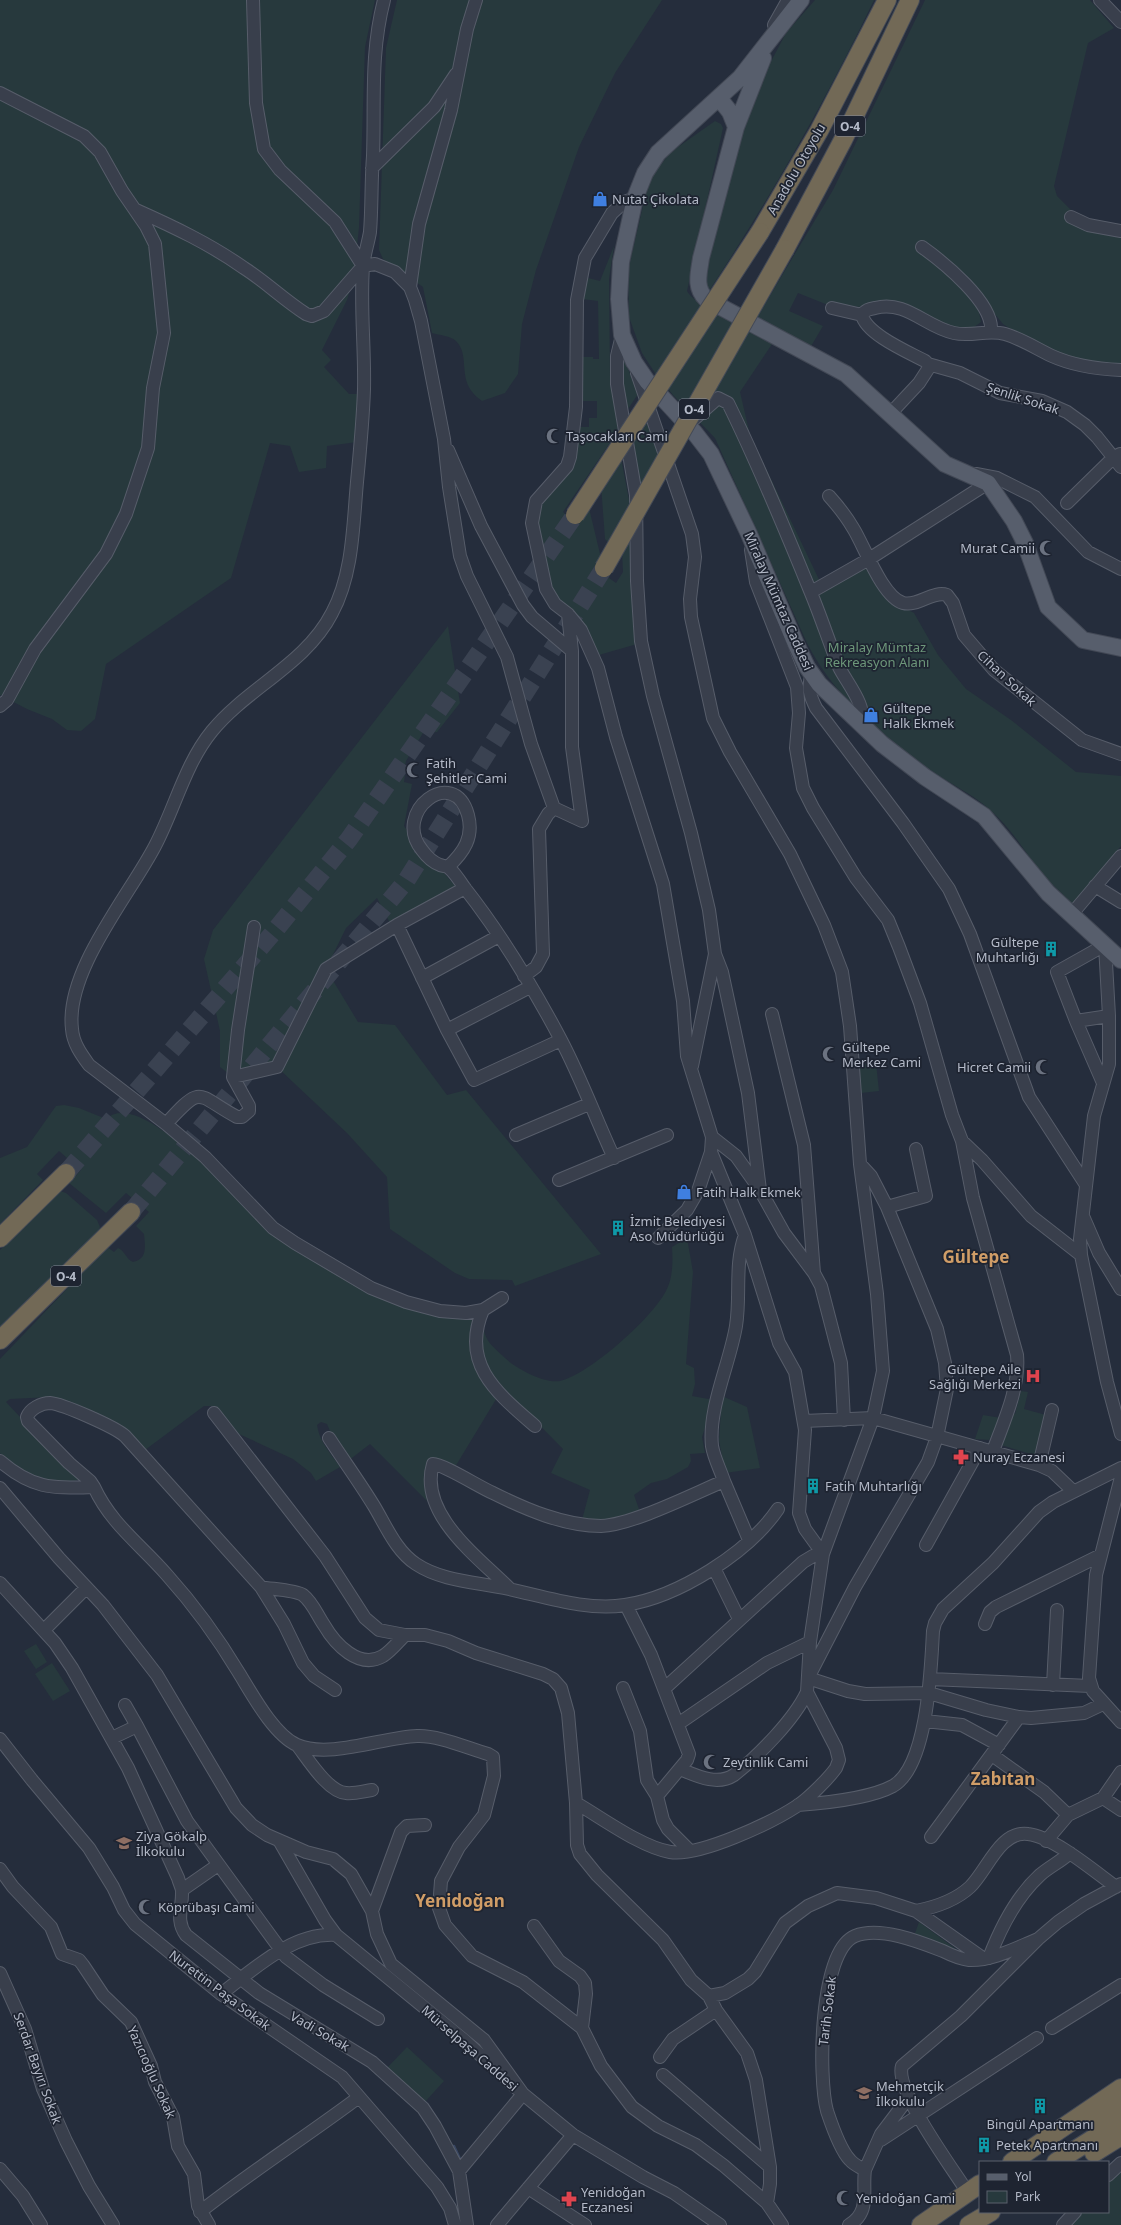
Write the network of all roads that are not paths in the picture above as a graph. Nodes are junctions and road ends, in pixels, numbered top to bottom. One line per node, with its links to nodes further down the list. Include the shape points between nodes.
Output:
1 (253, 0): 22 (street, via 256,103 264,149 280,170 335,222)
2 (384, 0): 16 (street, via 374,50)
3 (476, 0): 12 (street, via 467,29)
4 (788, 0): 11 (street)
5 (801, 0): 10 (main road)
6 (887, 0): 39 (highway, Anadolu Otoyolu / O-4, bridge, via 819,131 760,232)
7 (910, 0): 42 (highway, Anadolu Otoyolu / O-4, bridge, via 843,140 785,249)
8 (1101, 0): 9 (street)
9 (1121, 22)
10 (769, 43): 11 (main road); 15 (main road)
11 (754, 61): 14 (main road)
12 (462, 64): 16 (street, via 434,107); 23 (street, via 419,224)
13 (0, 93): 18 (street, via 84,136 100,152)
14 (719, 98): 15 (main road, via 730,112); 17 (main road, via 658,153 645,173)
15 (736, 127): 31 (main road, via 702,258 698,277 699,290 706,299 846,374)
16 (372, 168): 22 (street, via 370,234)
17 (635, 198): 27 (main road, via 619,282); 45 (street, via 624,202 612,213 585,258 577,300 577,378 570,457 567,466 536,501 533,511 533,527 546,589 555,604)
18 (136, 210): 22 (street, via 213,247 312,316 324,311); 49 (street, via 155,244 164,332 154,376 148,448 115,540 35,649 8,700)
19 (1072, 217): 20 (street, via 1088,225)
20 (1121, 231)
21 (922, 247): 26 (street, via 939,260 981,302 990,317)
22 (363, 266): 23 (street, via 385,266 399,275); 77 (street, via 364,389 361,443 351,551 341,593 326,626 276,674 231,711 200,748 153,849 91,952 77,991 72,1029 80,1053 97,1072)
23 (410, 288): 33 (street, via 421,321)
24 (832, 308): 25 (street)
25 (862, 315): 26 (street, via 870,309 894,306 906,309 954,333); 29 (street, Şenlik Sokak, via 872,330)
26 (991, 331): 30 (street, via 1018,339 1071,363)
27 (622, 335): 28 (main road, Miralay Mümtaz Caddesi); 63 (street, via 617,356 617,384 636,495 641,641 709,910)
28 (634, 362): 32 (main road, Miralay Mümtaz Caddesi, via 647,381); 85 (street, via 692,534 695,556 690,600 691,617 713,718 800,872 842,972 855,1076)
29 (928, 364): 31 (street, via 930,366 919,383); 34 (street, Şenlik Sokak, via 960,374 1000,393 1042,401 1067,412 1085,425)
30 (1121, 370)
31 (890, 414): 35 (main road, via 945,464)
32 (688, 425): 40 (main road, Miralay Mümtaz Caddesi, via 712,454); 44 (street, via 718,398 728,403)
33 (444, 439): 47 (street, via 481,526 523,605 532,617); 52 (street, via 448,487 460,556 467,576 507,657 530,744)
34 (1119, 459): 38 (street)
35 (972, 476): 36 (main road); 43 (street, via 992,476 1035,497 1088,552)
36 (988, 483): 41 (street); 46 (main road, via 1020,532 1048,607 1083,640)
37 (829, 496): 41 (street, Cihan Sokak, via 845,516)
38 (1067, 503)
39 (575, 515)
40 (749, 534): 48 (main road, Miralay Mümtaz Caddesi, via 796,644); 81 (street, via 756,582 798,688 796,748 803,788 856,878 888,920 920,1003)
41 (869, 559): 44 (street); 51 (street, Cihan Sokak, via 889,592 903,603 913,603 939,594 947,595 953,603 964,635 994,670 1082,740)
42 (604, 568)
43 (1121, 570)
44 (811, 592): 50 (street, via 839,665 861,706 863,719)
45 (568, 614): 47 (street); 73 (street, via 581,630 598,668 616,737 663,884 683,1001 687,1056)
46 (1121, 648)
47 (572, 651): 52 (street, via 572,747 582,821)
48 (812, 674): 50 (main road, Miralay Mümtaz Caddesi); 88 (street, via 809,685 816,708 903,823 949,889 970,934 1029,1097)
49 (0, 706)
50 (860, 724): 58 (main road, Miralay Mümtaz Caddesi, via 910,766 984,816 1036,881)
51 (1121, 754)
52 (554, 808): 65 (street, via 539,829 543,954 536,967)
53 (1121, 856): 55 (street)
54 (448, 868): 54 (street, via 464,850 470,838 467,812 461,800 451,793 433,795 424,802 415,818 413,831 414,838 428,858); 56 (street)
55 (1095, 886): 57 (street); 58 (street)
56 (465, 888): 59 (street); 61 (street)
57 (1121, 902)
58 (1071, 914): 62 (main road, Miralay Mümtaz Caddesi)
59 (397, 925): 66 (street); 74 (street, via 326,969 277,1067)
60 (254, 927): 74 (street)
61 (499, 936): 65 (street); 66 (street)
62 (1105, 945): 64 (main road, Miralay Mümtaz Caddesi); 69 (street); 70 (street, via 1057,972)
63 (714, 954): 73 (street); 89 (street, via 722,972 748,1093)
64 (1121, 960)
65 (524, 976): 67 (street)
66 (422, 978): 71 (street)
67 (530, 987): 71 (street); 72 (street)
68 (772, 1014): 97 (street, via 804,1145)
69 (1109, 1016): 70 (street); 75 (street, via 1109,1060)
70 (1076, 1021): 75 (street)
71 (447, 1030): 72 (street, via 474,1080)
72 (561, 1040): 76 (street)
73 (691, 1072): 80 (street)
74 (233, 1077): 77 (street, via 249,1106 246,1115 237,1117 202,1096 183,1105)
75 (1104, 1083): 88 (street, via 1095,1111)
76 (590, 1104): 78 (street); 84 (street)
77 (166, 1124): 100 (street, via 205,1157 273,1228 371,1288 406,1302 440,1311 466,1313)
78 (516, 1135)
79 (667, 1135): 84 (street)
80 (712, 1137): 83 (street); 89 (street, via 736,1156)
81 (962, 1141): 96 (street, via 1031,1216); 112 (street, via 973,1198 1018,1363 1014,1388)
82 (916, 1149): 90 (street, via 926,1196)
83 (711, 1152): 93 (street); 95 (street, via 693,1201 673,1226)
84 (614, 1158): 87 (street)
85 (860, 1164): 90 (street, via 871,1176); 104 (street, via 883,1355 881,1385)
86 (66, 1173): 94 (highway)
87 (559, 1180)
88 (1086, 1185): 92 (street)
89 (760, 1190): 97 (street, via 784,1234)
90 (887, 1207): 109 (street, via 941,1343 947,1389)
91 (132, 1212): 101 (highway, O-4)
92 (1083, 1214): 96 (street, via 1080,1228); 98 (street, via 1099,1253)
93 (745, 1235): 106 (street, via 779,1343 793,1367); 117 (street, via 738,1266 737,1325 719,1393 712,1432 712,1448)
94 (0, 1238)
95 (658, 1238)
96 (1081, 1255): 108 (street, via 1107,1382)
97 (814, 1273): 105 (street, via 829,1311 841,1363)
98 (1121, 1289)
99 (502, 1298): 100 (street)
100 (483, 1310): 107 (street, via 474,1340 479,1363 496,1388)
101 (0, 1340)
102 (1052, 1410): 114 (street)
103 (214, 1413): 136 (street, via 325,1556 365,1618 379,1630)
104 (873, 1418): 105 (street); 109 (street); 124 (street)
105 (844, 1420): 106 (street)
106 (804, 1421): 124 (street, via 799,1513 805,1530)
107 (535, 1426)
108 (1121, 1434)
109 (937, 1437): 111 (street); 138 (street, via 919,1479 854,1587)
110 (329, 1438): 130 (street, via 374,1505 393,1540 408,1558 426,1569 457,1580)
111 (980, 1448): 112 (street); 123 (street)
112 (993, 1451): 114 (street)
113 (0, 1461): 118 (street, via 26,1479 49,1488)
114 (1039, 1465): 120 (street, via 1052,1472)
115 (1121, 1468): 120 (street)
116 (1121, 1477): 125 (street)
117 (724, 1481): 122 (street); 130 (street, via 660,1508 600,1526 577,1523 532,1511 433,1464 432,1497 437,1509 454,1532)
118 (94, 1487): 128 (street, via 28,1421 27,1417 32,1410 44,1404 56,1404 121,1433); 156 (street, via 102,1505 114,1521 151,1557 199,1614 268,1719)
119 (0, 1488): 129 (street)
120 (1072, 1491): 139 (street, via 1039,1512 993,1563 943,1609 933,1631)
121 (778, 1509): 122 (street)
122 (749, 1540): 126 (street)
123 (926, 1545)
124 (823, 1554): 133 (street, via 803,1562); 137 (street)
125 (1101, 1555): 134 (street, via 996,1607 990,1612); 141 (street, via 1095,1583)
126 (714, 1568): 131 (street, via 684,1586); 133 (street)
127 (0, 1583): 135 (street)
128 (261, 1587): 136 (street, via 303,1596 336,1642 356,1657 371,1659 382,1656); 144 (street, via 281,1618 303,1663 314,1676)
129 (86, 1588): 135 (street); 171 (street, via 111,1614 157,1675 236,1808 252,1824)
130 (510, 1589): 131 (street, via 566,1602)
131 (626, 1606): 143 (street)
132 (1057, 1610): 140 (street)
133 (739, 1619): 143 (street)
134 (985, 1624)
135 (44, 1630): 155 (street, via 72,1668)
136 (405, 1635): 164 (street, via 448,1641 476,1653 543,1674 557,1683 564,1695 568,1713)
137 (810, 1642): 138 (street); 152 (street, via 767,1663)
138 (808, 1678): 145 (street); 146 (street, via 865,1694)
139 (930, 1679): 140 (street); 146 (street)
140 (1053, 1685): 141 (street)
141 (1090, 1686): 147 (street)
142 (623, 1688): 162 (street, via 640,1731 647,1780)
143 (665, 1688): 152 (street)
144 (335, 1690)
145 (807, 1692): 159 (street, via 787,1722 729,1779 715,1780); 165 (street, via 836,1748 839,1760 832,1774)
146 (929, 1693): 149 (street); 150 (street)
147 (1103, 1704): 149 (street, via 1084,1713); 151 (street)
148 (125, 1705): 153 (street)
149 (1018, 1717): 157 (street)
150 (925, 1721): 157 (street, via 962,1725); 165 (street, via 913,1757 903,1777 893,1786 841,1801)
151 (1121, 1722)
152 (678, 1724): 159 (street, via 689,1754)
153 (137, 1726): 155 (street); 174 (street, via 179,1807)
154 (0, 1738): 188 (street, Nurettin Paşa Sokak, via 89,1848 114,1887 129,1918)
155 (112, 1738): 177 (street)
156 (297, 1745): 161 (street, via 320,1775 334,1788 346,1793); 192 (street, via 325,1749 348,1748 418,1736 488,1754 493,1758 494,1776 484,1815 459,1847 441,1881 439,1903 442,1920 472,1956 523,1982)
157 (999, 1745): 158 (street)
158 (992, 1755): 167 (street, via 1044,1792); 169 (street)
159 (680, 1769): 162 (street)
160 (1121, 1772): 163 (street)
161 (372, 1790)
162 (656, 1796): 172 (street, via 665,1825)
163 (1103, 1798): 166 (street); 167 (street)
164 (576, 1803): 172 (street, via 653,1847 670,1852); 189 (street, via 580,1854 597,1875 654,1930 691,1980)
165 (798, 1805): 172 (street, via 720,1843)
166 (1121, 1810)
167 (1068, 1815): 170 (street)
168 (425, 1825): 178 (street, via 407,1826 401,1832)
169 (931, 1837)
170 (1046, 1841): 173 (street); 179 (street, via 1023,1833 1012,1837 1000,1846 978,1878 959,1895 935,1907)
171 (280, 1842): 178 (street, via 338,1862 357,1881); 181 (street, Mürselpaşa Caddesi)
172 (690, 1851)
173 (1070, 1853): 176 (street); 184 (street, via 1042,1873 1021,1896)
174 (218, 1865): 177 (street); 183 (street)
175 (0, 1869): 220 (street, Yazıcıoğlu Sokak, via 13,1888 52,1927 62,1954 79,1960 103,1995 131,2022 151,2066 155,2082 173,2117 178,2146 194,2174)
176 (1118, 1886): 182 (street, via 1084,1904)
177 (182, 1890): 186 (street, Vadi Sokak, via 179,1917 186,1935)
178 (372, 1911): 198 (street, via 377,1934 391,1964 484,2040)
179 (916, 1911): 184 (street); 189 (street, via 858,1894 837,1893 829,1896 808,1906 785,1923 748,1979 725,1993)
180 (534, 1926): 192 (street, via 559,1961 580,1976 585,1983)
181 (336, 1935): 183 (street, via 314,1936); 198 (street, Mürselpaşa Caddesi, via 464,2040)
182 (1038, 1939): 184 (street, Tarih Sokak); 200 (street, via 961,2016 902,2066 900,2075)
183 (282, 1951): 186 (street); 191 (street, via 309,1976)
184 (986, 1959): 214 (street, Tarih Sokak, via 959,1958 918,1942 886,1934 856,1936 841,1948 833,1966 826,1997 822,2058 825,2102 847,2157)
185 (0, 1973): 225 (street, Serdar Bayırı Sokak, via 25,2029 43,2089 66,2141 88,2186)
186 (242, 1979): 188 (street); 215 (street, Vadi Sokak, via 289,2013 372,2062 427,2113)
187 (1121, 1985): 193 (street)
188 (221, 1994): 199 (street, Nurettin Paşa Sokak, via 319,2059 342,2077)
189 (709, 1996): 190 (street)
190 (716, 2010): 195 (street, via 673,2039); 212 (street, via 743,2046 752,2066)
191 (378, 2019)
192 (582, 2028): 219 (street, via 601,2066 632,2107 708,2153)
193 (1052, 2028)
194 (1037, 2038): 202 (street)
195 (660, 2056)
196 (663, 2075): 212 (street)
197 (1121, 2088): 207 (highway)
198 (523, 2094): 204 (street, Mürselpaşa Caddesi); 215 (street)
199 (359, 2097): 220 (street, via 307,2136 243,2178); 227 (street, Nurettin Paşa Sokak, via 437,2187 450,2208)
200 (909, 2097): 202 (street); 206 (street)
201 (1121, 2103): 208 (highway)
202 (918, 2115): 206 (street); 218 (street)
203 (1121, 2121): 209 (highway)
204 (574, 2135): 217 (street); 231 (street, Mürselpaşa Caddesi, via 674,2193)
205 (1121, 2136): 210 (highway)
206 (876, 2143): 214 (street)
207 (1013, 2161)
208 (1030, 2161)
209 (1058, 2161)
210 (1080, 2161)
211 (1121, 2163): 216 (street)
212 (770, 2167): 219 (street)
213 (0, 2169): 224 (street, via 23,2196)
214 (865, 2170): 233 (street, via 865,2203 858,2218)
215 (459, 2171): 228 (street, Vadi Sokak)
216 (1109, 2174)
217 (528, 2188): 229 (street); 230 (street)
218 (976, 2190): 234 (highway); 235 (highway)
219 (767, 2203): 232 (street)
220 (200, 2212): 226 (street, Yazıcıoğlu Sokak)
221 (979, 2212): 236 (highway)
222 (989, 2213): 237 (highway)
223 (1073, 2213): 238 (street)
224 (41, 2225)
225 (113, 2225)
226 (209, 2225)
227 (455, 2225)
228 (467, 2225)
229 (497, 2225)
230 (585, 2225)
231 (720, 2225)
232 (782, 2225)
233 (850, 2225)
234 (921, 2225)
235 (930, 2225)
236 (958, 2225)
237 (968, 2225)
238 (1063, 2225)

